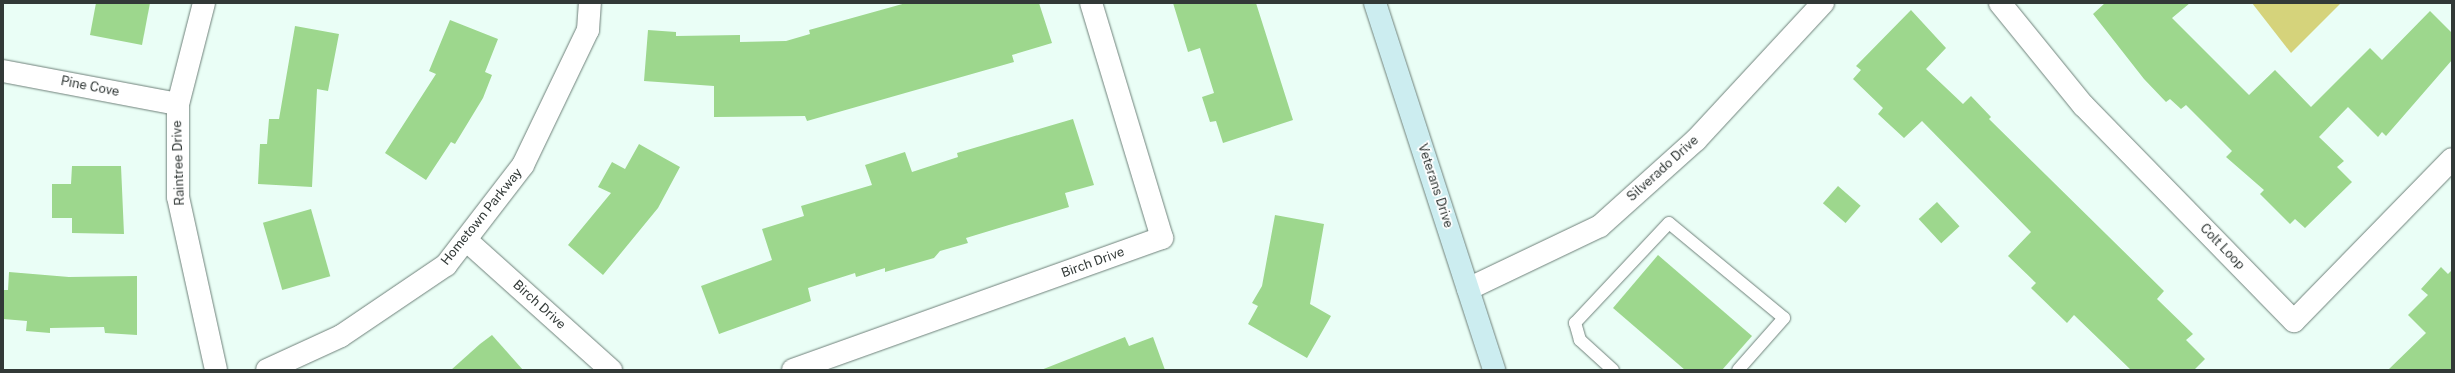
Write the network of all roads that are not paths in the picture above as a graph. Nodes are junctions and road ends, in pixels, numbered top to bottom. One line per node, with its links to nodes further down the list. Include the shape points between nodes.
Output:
1 (204, 3): 8 (street, Raintree Drive)
2 (590, 3): 10 (street, Hometown Parkway, via 588,30 523,165)
3 (1091, 3): 15 (street, Birch Drive, via 1162,238)
4 (1375, 3): 11 (main road, Veterans Drive)
5 (1823, 3): 11 (street, Silverado Drive, via 1696,140 1600,226)
6 (2000, 3): 9 (street, Colt Loop, via 2083,105 2294,321)
7 (3, 71): 8 (street, Pine Cove)
8 (178, 104): 12 (street, Raintree Drive, via 178,197)
9 (2452, 159)
10 (466, 240): 13 (street, Hometown Parkway, via 446,265 341,336); 14 (street, Birch Drive)
11 (1468, 289): 16 (main road, Veterans Drive)
12 (216, 370)
13 (267, 370)
14 (611, 370)
15 (793, 370)
16 (1494, 370)
17 (1613, 370): 18 (lane, via 1580,340 1575,323 1669,223 1784,318)
18 (1738, 370)

